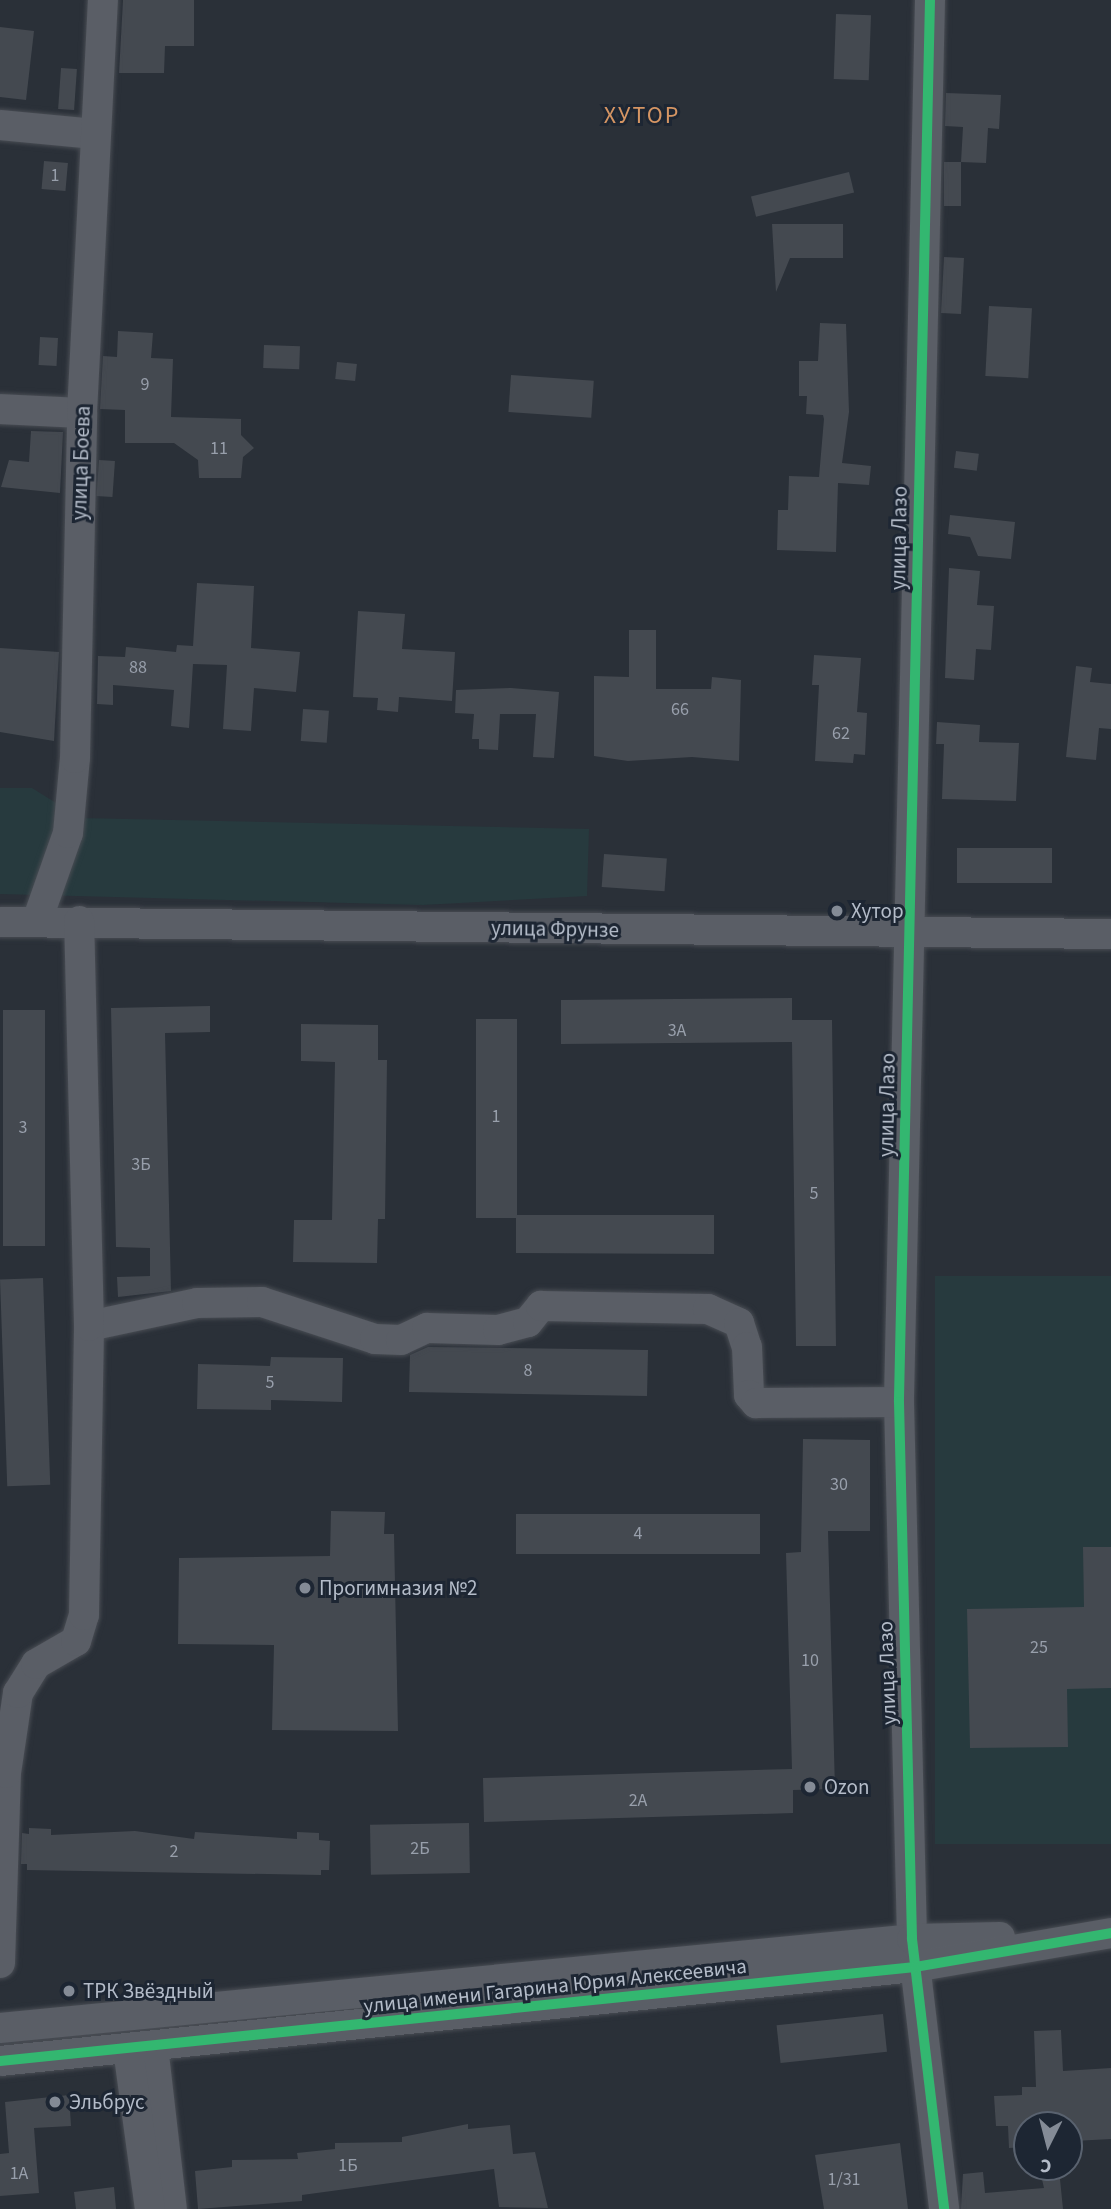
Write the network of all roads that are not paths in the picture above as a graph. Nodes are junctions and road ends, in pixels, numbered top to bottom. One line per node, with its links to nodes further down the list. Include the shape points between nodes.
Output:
1 (103, 0): 4 (street, улица Боева)
2 (930, 0): 10 (street, улица Лазо)
3 (0, 125): 4 (street)
4 (96, 134): 6 (street, улица Боева)
5 (0, 409): 6 (street)
6 (82, 413): 7 (street, улица Боева, via 74,771 68,832)
7 (37, 921): 8 (street, улица Фрунзе); 9 (street, улица Фрунзе)
8 (79, 921): 10 (street, улица Фрунзе); 12 (street)
9 (0, 922)
10 (910, 932): 11 (street, улица Фрунзе); 13 (street, улица Лазо)
11 (1111, 934)
12 (89, 1326): 13 (street, via 197,1303 262,1302 375,1339 401,1340 427,1328 498,1330 528,1322 541,1306 708,1309 739,1323 747,1347 749,1395 755,1403); 14 (street, via 84,1615 76,1641 36,1664 18,1693)
13 (899, 1402): 16 (street, улица Лазо)
14 (6, 1736): 17 (street)
15 (1111, 1933): 16 (street, улица имени Гагарина Юрия Алексеевича)
16 (913, 1953): 18 (street, улица имени Гагарина Юрия Алексеевича); 19 (street, улица имени Гагарина Юрия Алексеевича); 23 (street, улица Лазо)
17 (0, 1963)
18 (0, 2028)
19 (140, 2048): 20 (street, улица имени Гагарина Юрия Алексеевича); 21 (street); 22 (street)
20 (1, 2054)
21 (150, 2209)
22 (172, 2209)
23 (944, 2209)

